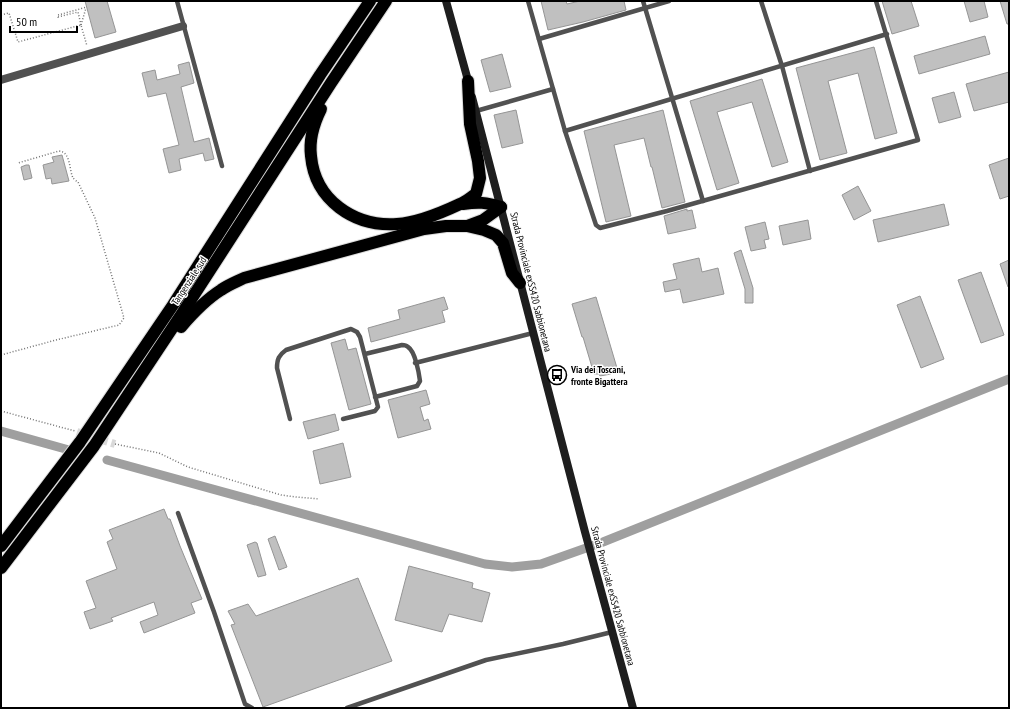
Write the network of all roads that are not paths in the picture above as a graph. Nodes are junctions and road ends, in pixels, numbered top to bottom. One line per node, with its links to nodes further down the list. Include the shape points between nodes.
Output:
1 (176, 1): 11 (lane)
2 (370, 1): 37 (highway, Tangenziale sud, via 168,312 80,442)
3 (386, 1): 17 (highway, Tangenziale sud)
4 (446, 1): 16 (main road, Strada Provinciale exSS420 Sabbionetana)
5 (528, 1): 13 (lane)
6 (643, 1): 10 (lane)
7 (669, 1): 10 (lane)
8 (761, 1): 14 (lane)
9 (876, 1): 12 (lane)
10 (646, 8): 13 (lane); 19 (lane)
11 (183, 26): 15 (street); 22 (lane)
12 (887, 34): 14 (lane); 23 (lane, via 918,140)
13 (539, 39): 18 (lane)
14 (782, 66): 19 (lane); 23 (lane)
15 (1, 80)
16 (468, 81): 20 (main road, Strada Provinciale exSS420 Sabbionetana); 25 (highway, via 470,124 480,178 476,194)
17 (333, 84): 25 (highway, via 315,122 311,139 314,170 319,185 328,197 350,215 364,221 397,224 421,219); 35 (highway, Tangenziale sud)
18 (553, 89): 20 (lane); 21 (lane)
19 (672, 99): 21 (lane); 24 (lane)
20 (476, 111): 26 (main road, Strada Provinciale exSS420 Sabbionetana)
21 (566, 131): 24 (lane, via 596,225 600,228)
22 (222, 166)
23 (810, 170): 24 (lane)
24 (703, 201)
25 (462, 204): 26 (highway, via 490,203)
26 (501, 207): 27 (highway, via 483,220); 28 (main road, Strada Provinciale exSS420 Sabbionetana)
27 (467, 226): 28 (highway, via 496,235 503,243 512,273); 35 (highway, via 424,229 244,278 222,289 194,312)
28 (520, 283): 29 (main road, Strada Provinciale exSS420 Sabbionetana)
29 (533, 333): 31 (lane); 39 (main road, Strada Provinciale exSS420 Sabbionetana)
30 (364, 354): 31 (lane, via 402,345 412,351); 32 (lane); 33 (lane, via 360,337 357,332 351,330 282,353 278,357 277,368)
31 (415, 363): 32 (lane, via 420,381 417,386)
32 (375, 397): 34 (lane, via 378,407 375,411)
33 (290, 419)
34 (343, 419)
35 (94, 446): 38 (highway, Tangenziale sud)
36 (178, 513): 40 (lane, via 245,704)
37 (1, 546)
38 (1, 568)
39 (612, 632): 41 (lane, via 486,660); 42 (main road, Strada Provinciale exSS420 Sabbionetana)
40 (252, 708)
41 (347, 708)
42 (633, 708)

